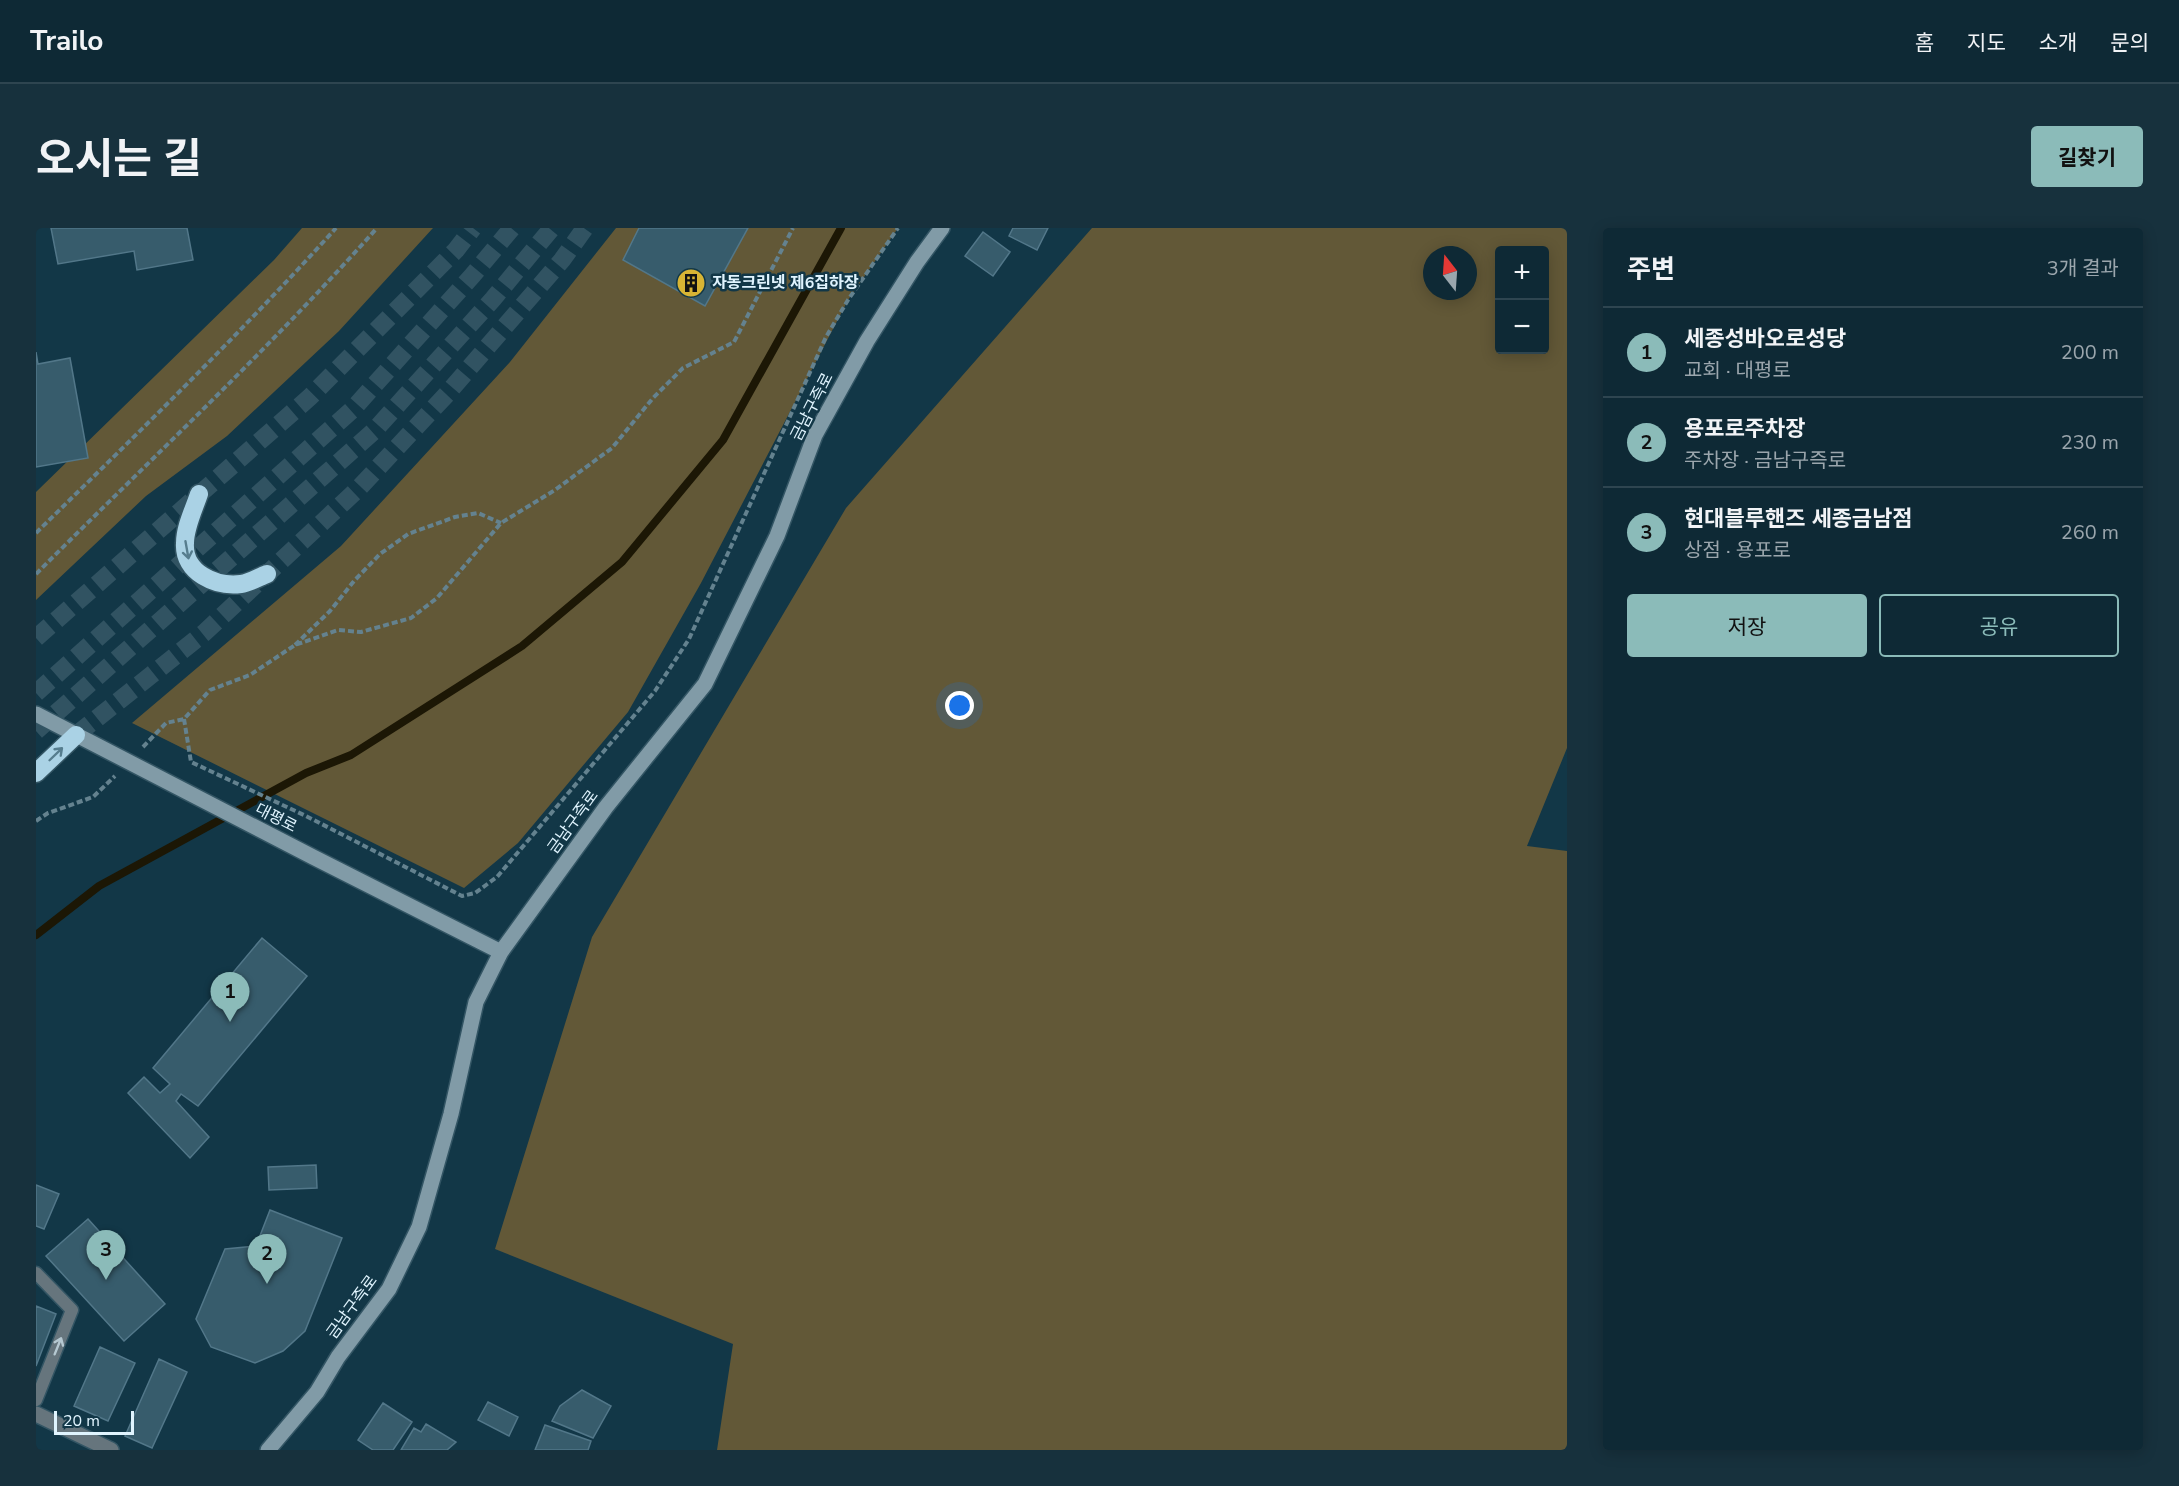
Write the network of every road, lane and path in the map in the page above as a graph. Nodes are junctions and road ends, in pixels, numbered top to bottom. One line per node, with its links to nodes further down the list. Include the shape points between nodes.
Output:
1 (336, 228): 8 (path, via 159,413)
2 (377, 228): 9 (path, via 220,394)
3 (793, 228): 7 (path, via 734,342 683,368 612,448)
4 (898, 228): 13 (path, via 826,337 689,639 655,691 497,877 475,893 462,896 191,762)
5 (942, 228): 19 (main road, 금남구즉로, via 867,341 815,435 777,537 705,684 606,807)
6 (199, 494): 10 (highway, one-way to 10, via 184,544 190,564 202,576 222,584 244,584)
7 (501, 523): 11 (path, via 436,598 411,618 361,632 338,630); 11 (path, via 478,513 408,534 380,554)
8 (36, 532)
9 (36, 574)
10 (267, 574)
11 (295, 645): 13 (path, via 250,675 210,690)
12 (36, 714): 15 (main road, 대평로)
13 (184, 719): 14 (path)
14 (166, 723)
15 (76, 735): 16 (highway, one-way to 15); 19 (main road, 대평로)
16 (36, 773)
17 (93, 797): 18 (path)
18 (36, 821)
19 (501, 952): 24 (main road, 금남구즉로, via 476,1002 451,1114 419,1227 389,1289 316,1392)
20 (36, 1273): 21 (lane, one-way to 20, via 72,1310)
21 (36, 1400)
22 (36, 1414): 23 (street)
23 (111, 1450)
24 (268, 1450)

